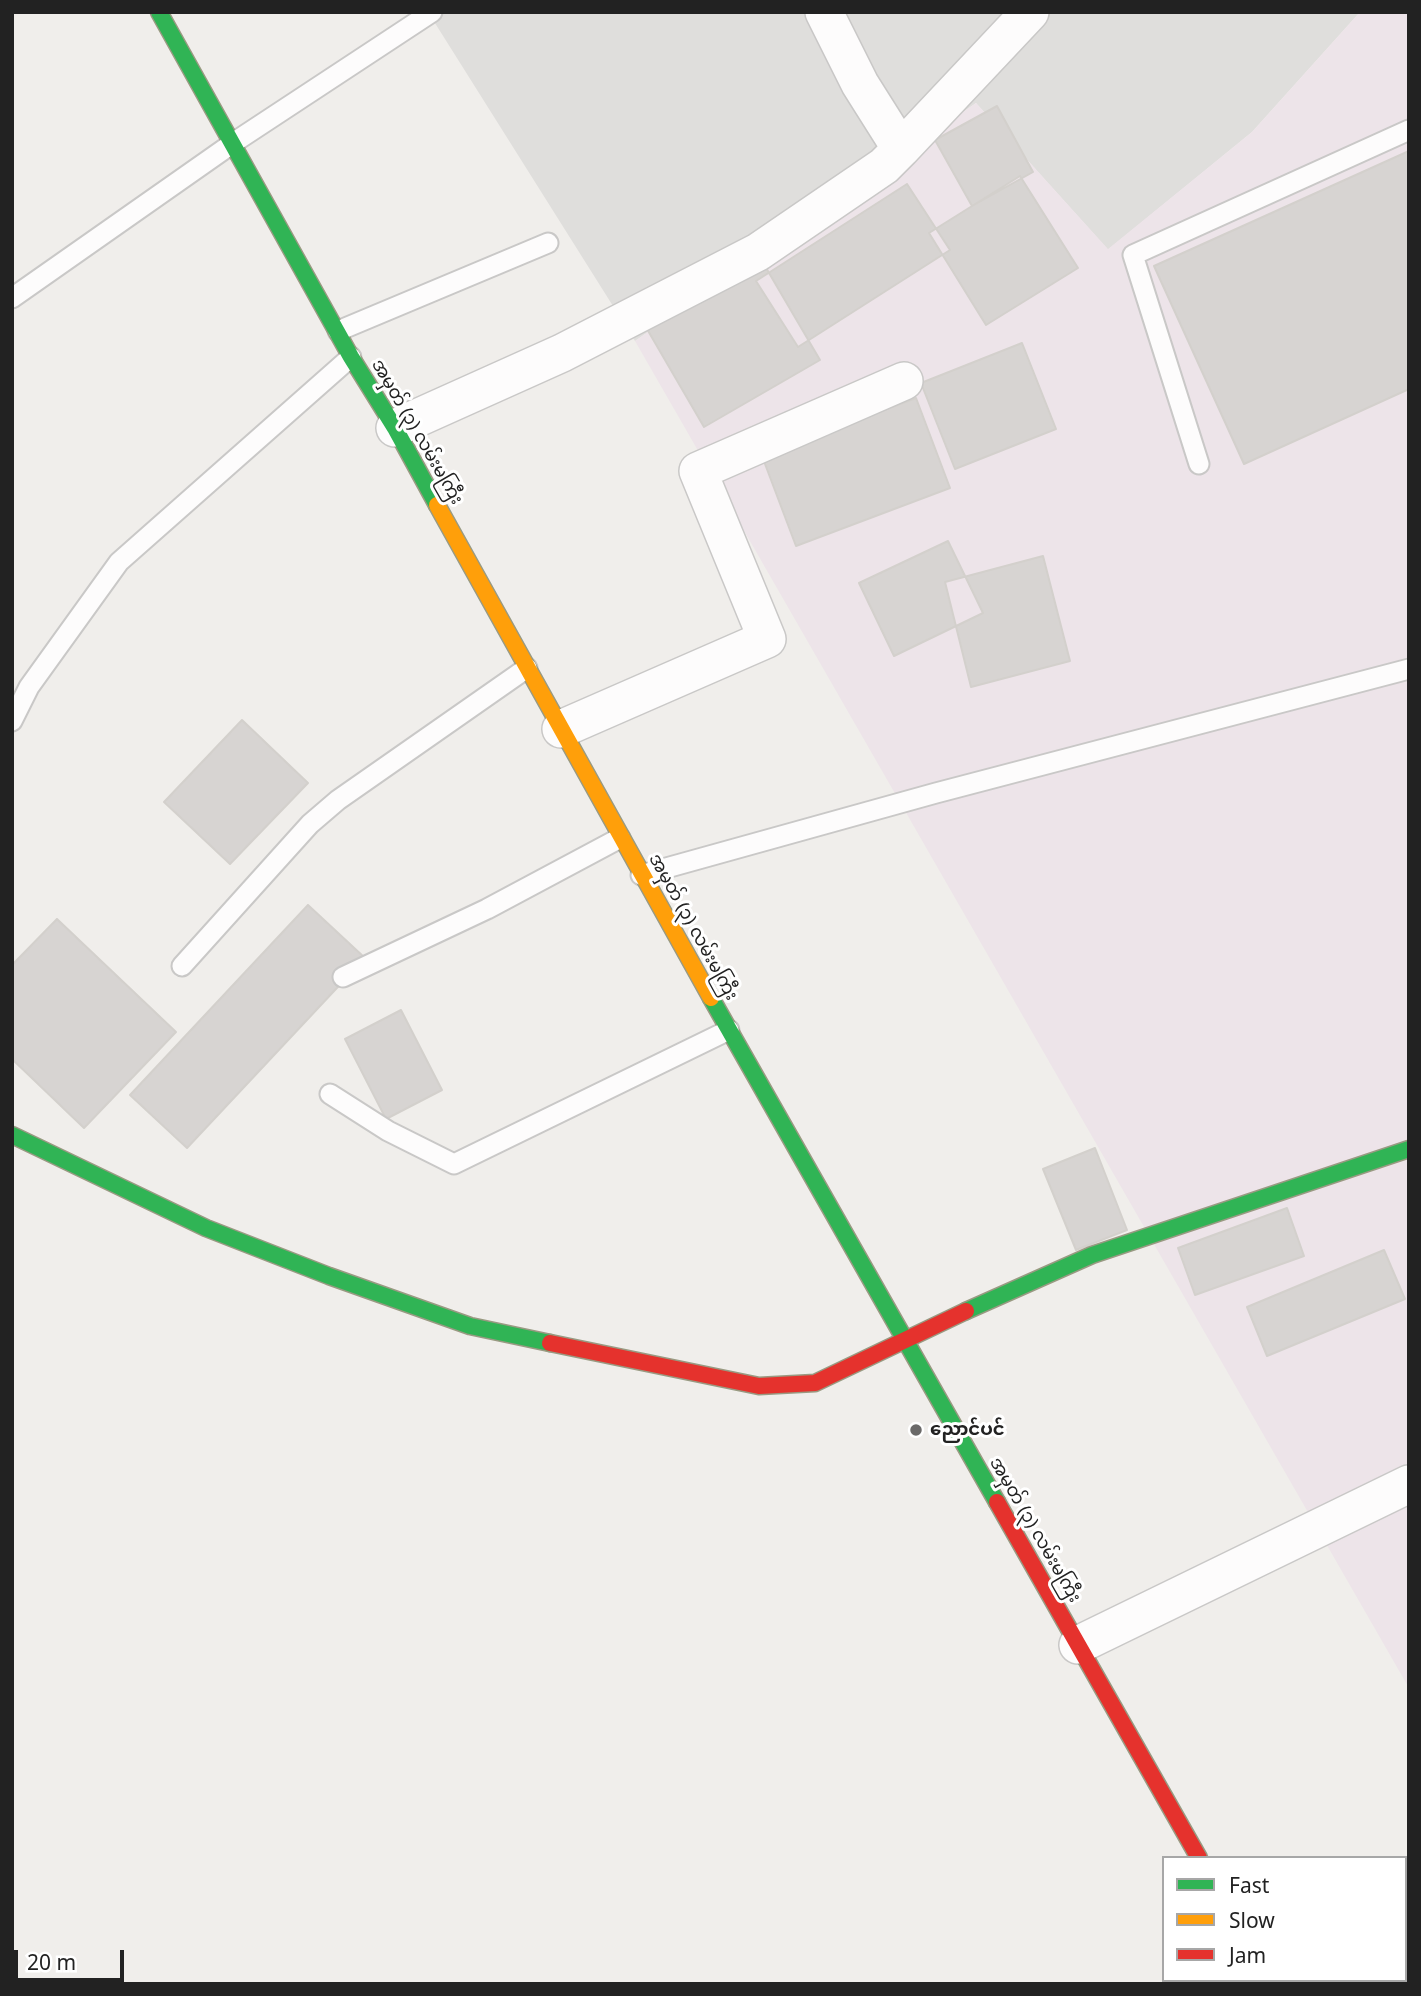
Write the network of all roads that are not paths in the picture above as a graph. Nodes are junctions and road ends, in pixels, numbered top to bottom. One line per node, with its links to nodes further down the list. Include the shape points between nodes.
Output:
1 (159, 12): 6 (main road, အမှတ် (၃) လမ်းမကြီး)
2 (432, 12): 6 (lane)
3 (824, 12): 7 (street, via 860,84)
4 (1030, 12): 7 (street)
5 (1409, 130): 14 (lane, via 1133,255)
6 (233, 143): 9 (lane); 10 (main road, အမှတ် (၃) လမ်းမကြီး)
7 (901, 149): 13 (street, via 884,166 758,252 562,353)
8 (548, 243): 10 (lane)
9 (12, 298)
10 (338, 331): 11 (main road, အမှတ် (၃) လမ်းမကြီး)
11 (351, 357): 13 (main road, အမှတ် (၃) လမ်းမကြီး); 17 (lane, via 119,562 29,687)
12 (904, 381): 18 (street, via 698,471 766,639)
13 (395, 428): 15 (main road, အမှတ် (၃) လမ်းမကြီး)
14 (1199, 464)
15 (527, 668): 18 (main road, အမှတ် (၃) လမ်းမကြီး); 21 (lane, via 310,824)
16 (1409, 669): 20 (lane)
17 (12, 721)
18 (561, 729): 19 (main road, အမှတ် (၃) လမ်းမကြီး)
19 (620, 838): 20 (main road, အမှတ် (၃) လမ်းမကြီး); 22 (lane, via 487,909)
20 (641, 875): 23 (main road, အမှတ် (၃) လမ်းမကြီး)
21 (182, 966)
22 (344, 977)
23 (729, 1030): 24 (lane, via 454,1164); 27 (main road, အမှတ် (၃) လမ်းမကြီး)
24 (330, 1094)
25 (12, 1135): 27 (main road, via 218,1233 470,1326 759,1386 815,1383)
26 (1409, 1149): 27 (main road, via 1092,1255)
27 (904, 1339): 29 (main road, အမှတ် (၃) လမ်းမကြီး)
28 (1409, 1484): 29 (street)
29 (1078, 1645): 30 (main road, အမှတ် (၃) လမ်းမကြီး)
30 (1198, 1856)

